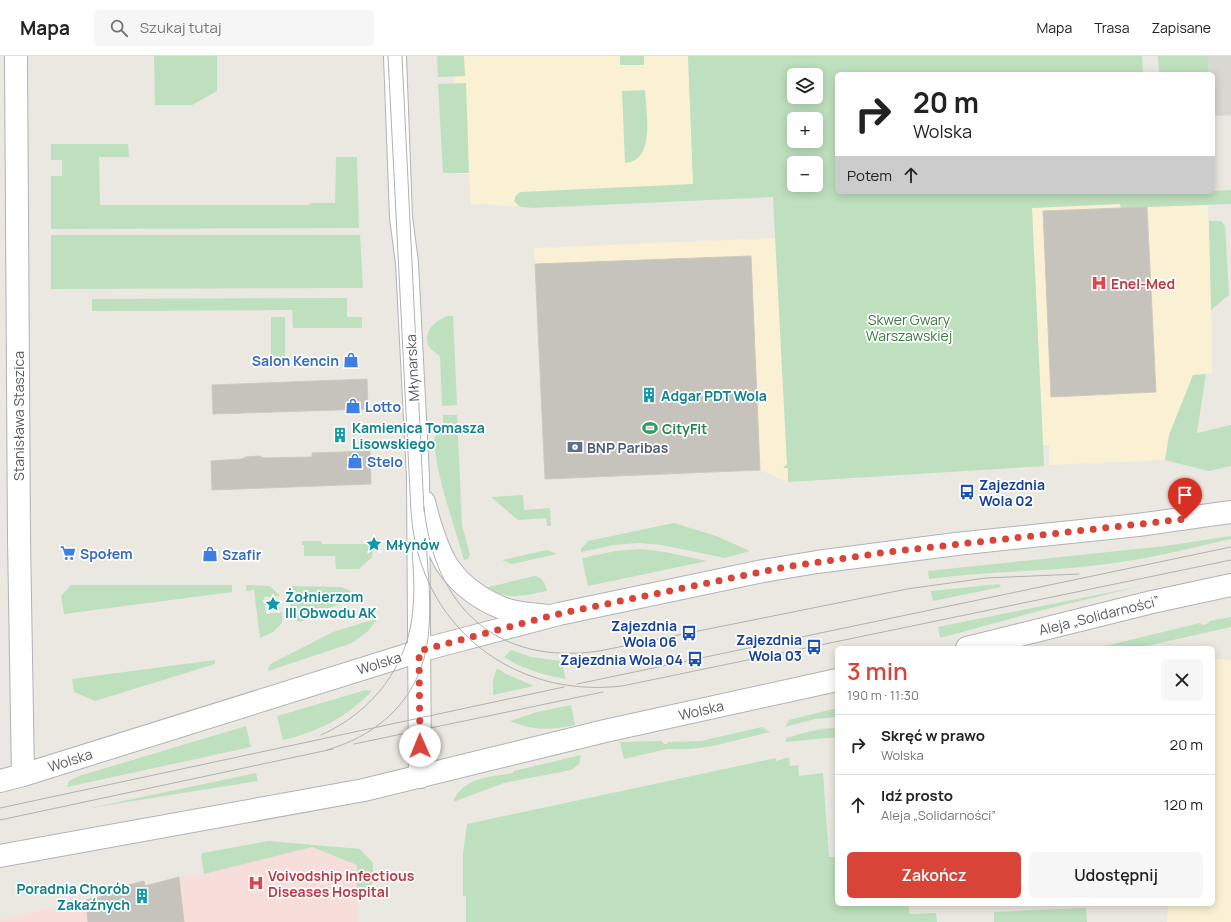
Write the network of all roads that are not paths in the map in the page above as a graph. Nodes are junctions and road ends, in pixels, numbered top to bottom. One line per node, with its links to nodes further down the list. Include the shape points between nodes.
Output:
1 (16, 56): 10 (main road, Stanisława Staszica)
2 (395, 56): 3 (main road, Młynarska)
3 (418, 477): 6 (main road, via 424,504 442,554 457,578 496,605 512,611); 8 (main road, Młynarska)
4 (1231, 512): 6 (main road, Wolska, via 1138,525 850,557 763,571)
5 (1231, 585): 7 (main road, Aleja „Solidarności”)
6 (550, 616): 8 (main road, Wolska)
7 (975, 646)
8 (419, 651): 10 (main road, Wolska); 11 (main road, Młynarska)
9 (835, 680): 11 (main road, Wolska, via 605,731)
10 (23, 775): 12 (main road, Wolska)
11 (420, 777): 13 (main road, Wolska, via 356,792)
12 (0, 781)
13 (0, 856)

